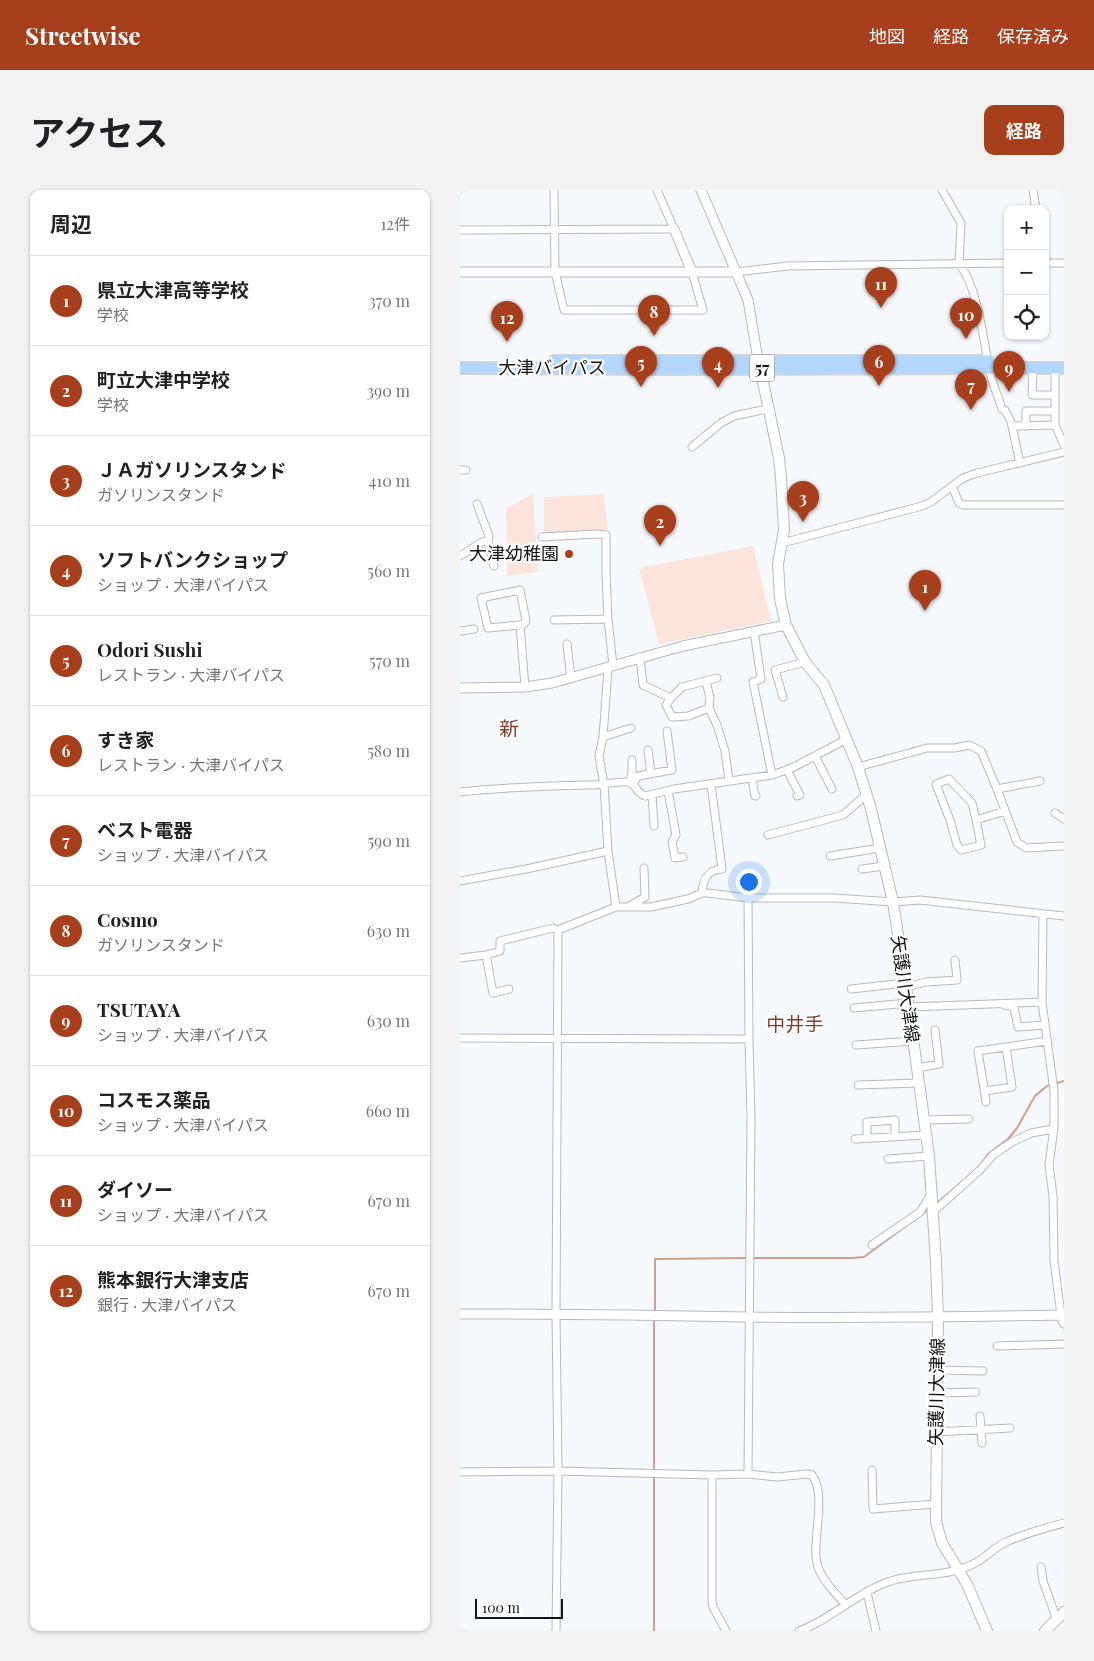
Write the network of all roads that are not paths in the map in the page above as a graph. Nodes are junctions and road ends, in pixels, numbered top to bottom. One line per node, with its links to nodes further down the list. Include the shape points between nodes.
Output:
1 (554, 190): 7 (street)
2 (657, 190): 8 (street)
3 (701, 190): 17 (street)
4 (942, 190): 13 (street, via 961,223)
5 (1033, 190): 6 (street)
6 (1035, 205)
7 (555, 229): 8 (street); 9 (street); 15 (street)
8 (674, 229): 16 (street)
9 (460, 230)
10 (1064, 262): 12 (street)
11 (1004, 263): 13 (street)
12 (1049, 263)
13 (959, 264): 17 (street, via 788,266); 20 (street, via 964,269 978,309)
14 (460, 272): 15 (street)
15 (555, 272): 16 (street); 16 (street, via 564,310 703,310)
16 (692, 272): 17 (street)
17 (736, 272): 19 (street, via 748,300)
18 (460, 361): 19 (highway, 大津バイパス / 57)
19 (759, 364): 20 (highway, 大津バイパス / 57); 22 (highway, 大津バイパス / 57); 25 (main road, 矢護川大津線)
20 (988, 365): 21 (highway, 大津バイパス / 57); 23 (highway, 大津バイパス / 57); 28 (street, via 1002,408)
21 (1061, 366): 23 (highway, 大津バイパス / 57); 24 (street)
22 (460, 368)
23 (1033, 368): 24 (street, via 1032,395)
24 (1055, 396): 26 (street)
25 (767, 409): 31 (street, via 734,416); 39 (main road, 矢護川大津線, via 779,458 784,515)
26 (1055, 411): 27 (street); 29 (street, via 1026,411)
27 (1055, 425): 29 (street); 30 (street)
28 (1012, 426): 29 (street); 33 (street)
29 (1026, 426)
30 (1064, 445)
31 (692, 447)
32 (1064, 453): 33 (street)
33 (1020, 464): 34 (street, via 977,473)
34 (952, 486): 36 (street, via 963,505); 39 (street, via 922,506)
35 (477, 504): 38 (street)
36 (1064, 505)
37 (542, 537): 42 (street, via 606,535)
38 (488, 541): 40 (street); 41 (street)
39 (782, 544): 45 (main road, 矢護川大津線, via 778,564 779,589)
40 (460, 556)
41 (494, 566)
42 (608, 619): 43 (street); 52 (street)
43 (554, 620)
44 (520, 624): 44 (street, via 526,621 520,590 481,598 488,628); 56 (street)
45 (786, 625): 48 (street); 51 (main road, 矢護川大津線)
46 (474, 630): 47 (street)
47 (460, 631)
48 (754, 631): 50 (street); 71 (street, via 761,679 753,682)
49 (568, 644): 53 (street)
50 (640, 657): 52 (street); 59 (street, via 642,685)
51 (805, 662): 58 (street, via 775,670); 64 (main road, 矢護川大津線, via 824,685)
52 (611, 667): 53 (street); 63 (street)
53 (571, 678): 56 (street)
54 (717, 678): 55 (street)
55 (706, 681): 59 (street, via 682,687); 60 (street)
56 (525, 687): 57 (street)
57 (460, 688)
58 (783, 697)
59 (671, 698): 60 (street, via 666,705 672,718)
60 (709, 708): 73 (street, via 717,725)
61 (631, 728): 63 (street)
62 (667, 731): 70 (street, via 672,770)
63 (603, 737): 77 (street, via 598,756)
64 (847, 739): 66 (street); 68 (main road, 矢護川大津線)
65 (648, 750): 70 (street)
66 (815, 756): 69 (street); 78 (street)
67 (632, 760): 75 (street)
68 (858, 767): 79 (street, via 927,748 969,746 981,751); 82 (main road, 矢護川大津線)
69 (787, 770): 71 (street); 85 (street, via 800,795)
70 (652, 774): 75 (street, via 638,776)
71 (772, 775): 72 (street)
72 (752, 778): 73 (street); 84 (street)
73 (729, 781): 76 (street)
74 (1040, 781): 79 (street)
75 (632, 784): 77 (street); 83 (street, via 641,795)
76 (711, 784): 80 (street); 101 (street, via 722,869 706,876)
77 (604, 785): 81 (street); 94 (street)
78 (832, 789)
79 (997, 789): 86 (street)
80 (668, 791): 83 (street); 96 (street, via 676,835 672,842 675,858)
81 (460, 792)
82 (866, 794): 91 (street, via 843,815); 93 (main road, 矢護川大津線)
83 (652, 795): 90 (street)
84 (756, 796)
85 (797, 796)
86 (1005, 810): 89 (street); 92 (street, via 1020,845 1035,848)
87 (1055, 813): 88 (street)
88 (1064, 819)
89 (976, 820): 89 (street, via 981,845 961,850 936,784 948,779 972,803)
90 (654, 826)
91 (768, 835)
92 (1064, 846)
93 (880, 848): 95 (street); 97 (main road, 矢護川大津線)
94 (608, 851): 100 (street); 104 (street)
95 (830, 856)
96 (683, 857)
97 (884, 866): 99 (street); 103 (main road, 矢護川大津線)
98 (644, 868): 105 (street, via 645,897)
99 (862, 869)
100 (460, 881)
101 (702, 893): 102 (street); 105 (street, via 650,907)
102 (748, 898): 103 (street); 123 (street)
103 (893, 902): 106 (street, via 920,900); 112 (main road, 矢護川大津線)
104 (616, 907): 105 (street); 108 (street)
105 (627, 907)
106 (1043, 914): 107 (street); 115 (street)
107 (1064, 916)
108 (558, 930): 109 (street, via 553,928 500,941 500,951); 122 (street)
109 (486, 955): 110 (street); 113 (street, via 493,993)
110 (460, 958)
111 (955, 960): 112 (street, via 957,980)
112 (905, 985): 114 (street); 116 (main road, 矢護川大津線)
113 (509, 989)
114 (851, 990)
115 (1042, 1002): 116 (street); 119 (street)
116 (908, 1005): 118 (street); 124 (main road, 矢護川大津線)
117 (984, 1005): 119 (street, via 1014,1008 1018,1027)
118 (854, 1008)
119 (1044, 1025): 125 (street)
120 (935, 1030): 128 (street, via 939,1064)
121 (460, 1038): 122 (street)
122 (557, 1038): 123 (street); 146 (street)
123 (748, 1039): 147 (street, via 751,1119)
124 (913, 1041): 126 (street); 128 (main road, 矢護川大津線)
125 (1047, 1041): 127 (street); 135 (street, via 1054,1091)
126 (856, 1045)
127 (1006, 1047): 131 (street, via 1012,1087); 131 (street, via 978,1051)
128 (917, 1068): 129 (main road, 矢護川大津線)
129 (919, 1083): 130 (street); 134 (main road, 矢護川大津線)
130 (858, 1085)
131 (984, 1092): 132 (street)
132 (986, 1102)
133 (969, 1119): 134 (street)
134 (924, 1120): 136 (main road, 矢護川大津線)
135 (1054, 1129): 143 (street, via 1031,1133 993,1155); 149 (street, via 1049,1164 1054,1261)
136 (926, 1135): 137 (street); 140 (main road, 矢護川大津線)
137 (895, 1137): 138 (street); 138 (street, via 895,1120 867,1122)
138 (867, 1138): 139 (street)
139 (855, 1139)
140 (929, 1156): 141 (street); 142 (main road, 矢護川大津線)
141 (888, 1159)
142 (932, 1194): 143 (main road, 矢護川大津線); 144 (street, via 920,1212)
143 (933, 1212): 148 (main road, 矢護川大津線)
144 (872, 1245)
145 (460, 1314): 146 (street)
146 (556, 1314): 147 (street); 162 (street)
147 (749, 1316): 148 (street); 164 (street)
148 (938, 1317): 149 (street); 152 (main road, 矢護川大津線)
149 (1062, 1319)
150 (1064, 1344): 151 (street)
151 (998, 1346)
152 (938, 1370): 153 (street); 155 (main road, 矢護川大津線)
153 (983, 1371)
154 (976, 1392): 155 (street)
155 (937, 1393): 159 (main road, 矢護川大津線)
156 (980, 1416): 158 (street)
157 (1010, 1428): 158 (street)
158 (982, 1430): 159 (street); 160 (street)
159 (936, 1432): 166 (main road, 矢護川大津線)
160 (982, 1443)
161 (872, 1470): 166 (street, via 873,1509)
162 (558, 1471): 163 (street); 165 (street); 174 (street)
163 (460, 1472)
164 (748, 1474): 165 (street); 171 (street, via 777,1477 807,1474 816,1480 818,1568)
165 (712, 1475): 175 (street, via 712,1600)
166 (935, 1504): 169 (main road, 矢護川大津線, via 938,1534)
167 (1064, 1523): 169 (street, via 1006,1542 971,1565)
168 (1041, 1567): 172 (street, via 1043,1581)
169 (959, 1569): 170 (street, via 886,1582); 177 (main road, 矢護川大津線)
170 (866, 1592): 171 (street); 176 (street)
171 (846, 1605): 173 (street)
172 (1060, 1616): 178 (main road)
173 (804, 1630)
174 (556, 1631)
175 (726, 1631)
176 (876, 1631)
177 (987, 1631)
178 (1045, 1631)

